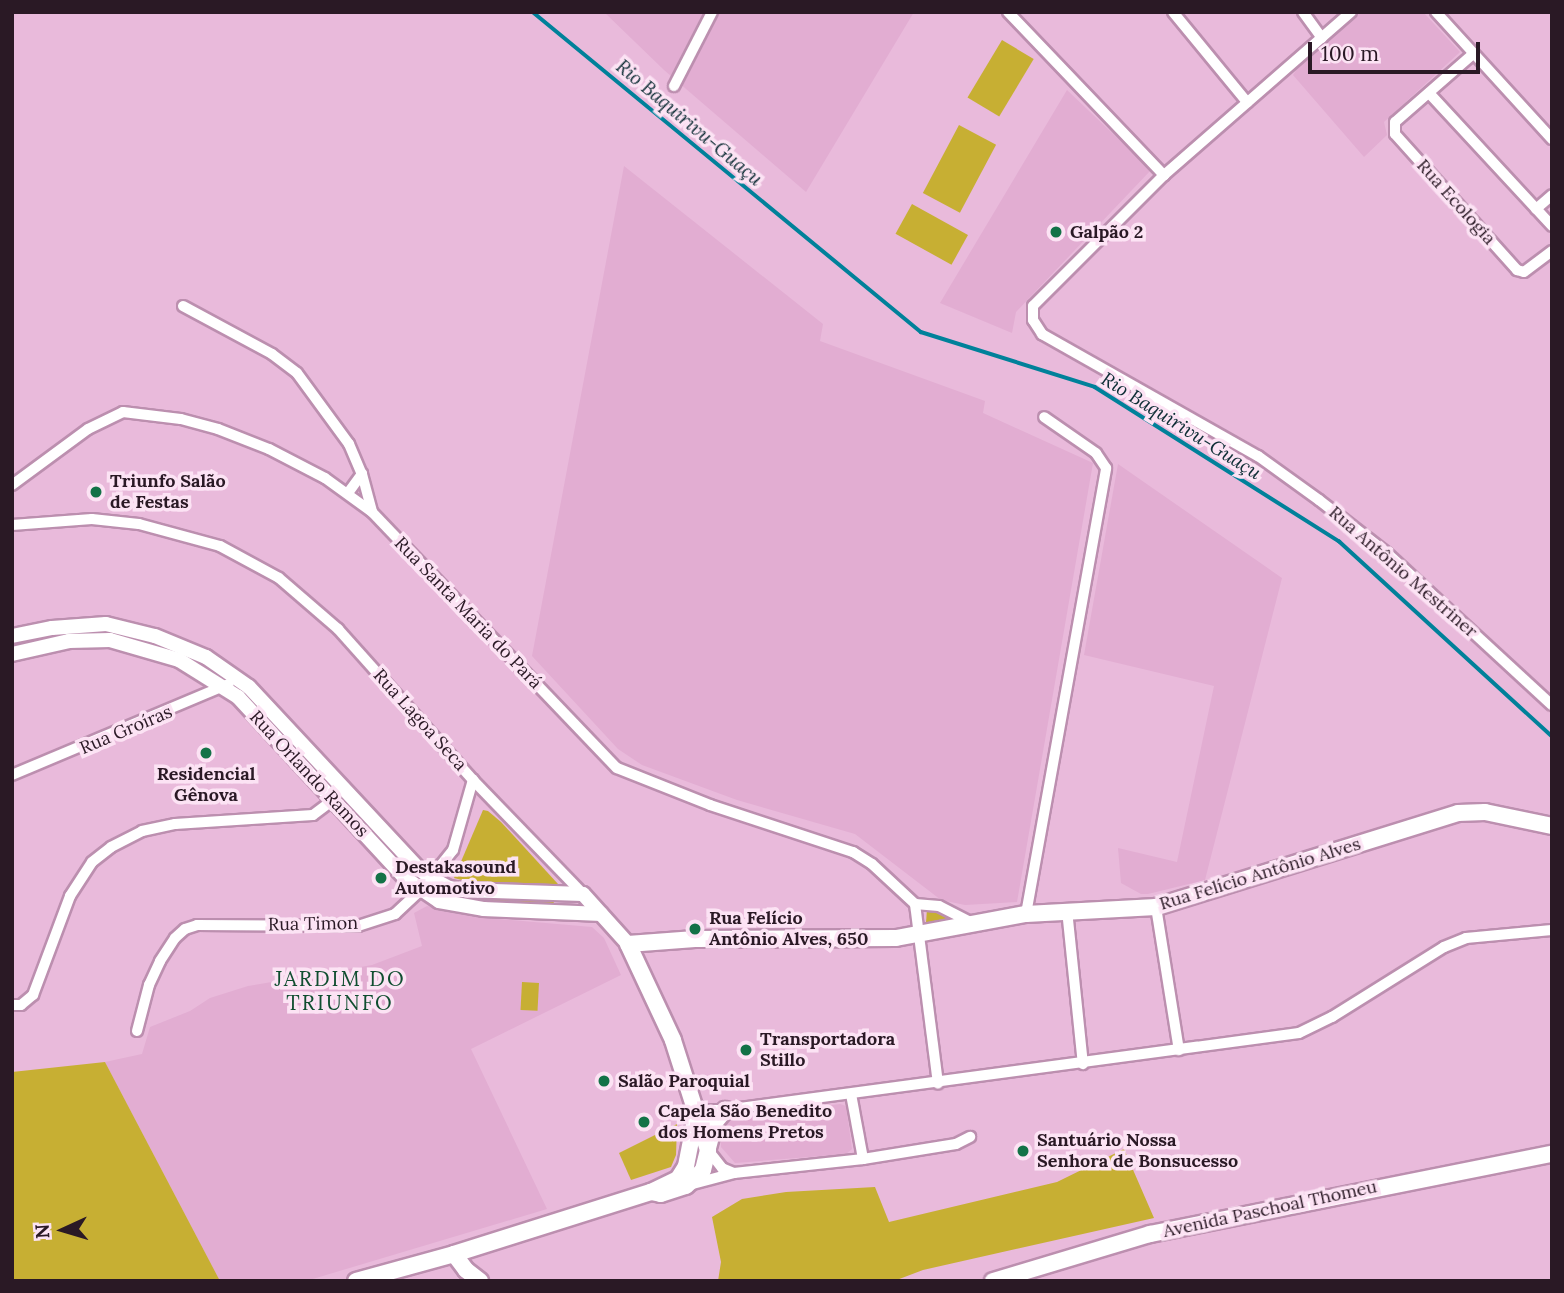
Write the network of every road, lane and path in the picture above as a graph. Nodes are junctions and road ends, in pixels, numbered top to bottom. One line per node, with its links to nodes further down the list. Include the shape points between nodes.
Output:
1 (712, 12): 9 (street)
2 (1008, 12): 13 (street)
3 (1173, 12): 11 (street)
4 (1303, 12): 7 (street)
5 (1352, 12): 7 (street)
6 (1436, 12): 8 (street)
7 (1322, 37): 11 (street)
8 (1473, 54): 10 (street); 12 (street)
9 (674, 86)
10 (1429, 93): 15 (street); 17 (street, Rua Ecologia, via 1395,122 1395,134 1521,272)
11 (1247, 103): 13 (street)
12 (1552, 139)
13 (1164, 175): 29 (street, Rua Antônio Mestriner, via 1032,306 1033,320 1042,334 1258,456 1319,499 1387,553)
14 (1552, 195): 15 (street)
15 (1536, 209): 16 (street)
16 (1552, 226)
17 (1552, 251)
18 (183, 306): 20 (street, via 272,354 297,373 349,444)
19 (1044, 417): 41 (street, via 1096,453 1106,468)
20 (362, 474): 22 (street); 23 (street)
21 (12, 485): 22 (street, Rua Santa Maria do Pará, via 88,429 123,412 141,412 230,434 305,467)
22 (348, 493): 23 (street, Rua Santa Maria do Pará)
23 (372, 512): 37 (street, Rua Santa Maria do Pará, via 617,768 710,805 853,852 872,863)
24 (12, 524): 31 (street, Rua Lagoa Seca, via 92,519 139,524 220,546 248,560 279,578 338,629)
25 (12, 636): 27 (street, Rua Orlando Ramos, via 82,624 125,626 182,645)
26 (12, 653): 28 (street, Rua Orlando Ramos, via 69,641 110,640 172,657)
27 (236, 677): 28 (street, Rua Groíras); 34 (street, Rua Orlando Ramos)
28 (225, 688): 30 (street, Rua Groíras); 32 (street, Rua Orlando Ramos, via 239,697)
29 (1552, 705)
30 (12, 775)
31 (473, 780): 34 (street, Rua Timon, via 459,838); 36 (street, Rua Lagoa Seca)
32 (333, 800): 35 (street, Rua Orlando Ramos); 46 (street, via 313,815 175,824 142,831 111,847 92,862 70,896 33,995 22,1005)
33 (1552, 826): 38 (main road, Rua Felício Antônio Alves, via 1485,812 1458,813)
34 (431, 878): 35 (street, Rua Timon); 36 (street, Rua Orlando Ramos, via 464,890)
35 (421, 890): 40 (street, Rua Orlando Ramos, via 461,907); 47 (street, Rua Timon, via 395,914 358,926 197,925 185,929 160,961)
36 (583, 894): 40 (street, Rua Lagoa Seca)
37 (915, 904): 42 (street, via 939,906); 44 (street)
38 (1156, 907): 39 (main road, Rua Felício Antônio Alves); 48 (street)
39 (1067, 911): 41 (main road, Rua Felício Antônio Alves); 49 (street)
40 (601, 914): 45 (street, Rua Lagoa Seca)
41 (1026, 914): 42 (main road, Rua Felício Antônio Alves)
42 (970, 922): 44 (main road, Rua Felício Antônio Alves)
43 (1552, 930): 48 (street, via 1455,942 1299,1033)
44 (916, 936): 45 (main road, Rua Felício Antônio Alves); 50 (street)
45 (628, 944): 52 (main road, Rua Lagoa Seca, via 673,1040)
46 (12, 1005)
47 (137, 1031)
48 (1179, 1050): 49 (street)
49 (1083, 1064): 50 (street)
50 (938, 1084): 51 (street)
51 (850, 1094): 53 (street); 57 (street)
52 (694, 1103): 53 (street, via 704,1110); 55 (main road, Rua Lagoa Seca); 60 (main road, via 695,1129 686,1166 678,1179)
53 (725, 1110): 55 (main road, via 715,1122)
54 (970, 1137): 57 (street, via 956,1144)
55 (708, 1150): 58 (street, via 722,1168); 59 (main road, via 703,1170)
56 (1552, 1154): 64 (main road, Avenida Paschoal Thomeu, via 1150,1234)
57 (863, 1159): 58 (street)
58 (734, 1173): 59 (street)
59 (686, 1186): 60 (main road, via 661,1194)
60 (651, 1192): 61 (main road)
61 (454, 1254): 62 (main road); 63 (main road)
62 (356, 1281)
63 (480, 1281)
64 (993, 1281)

